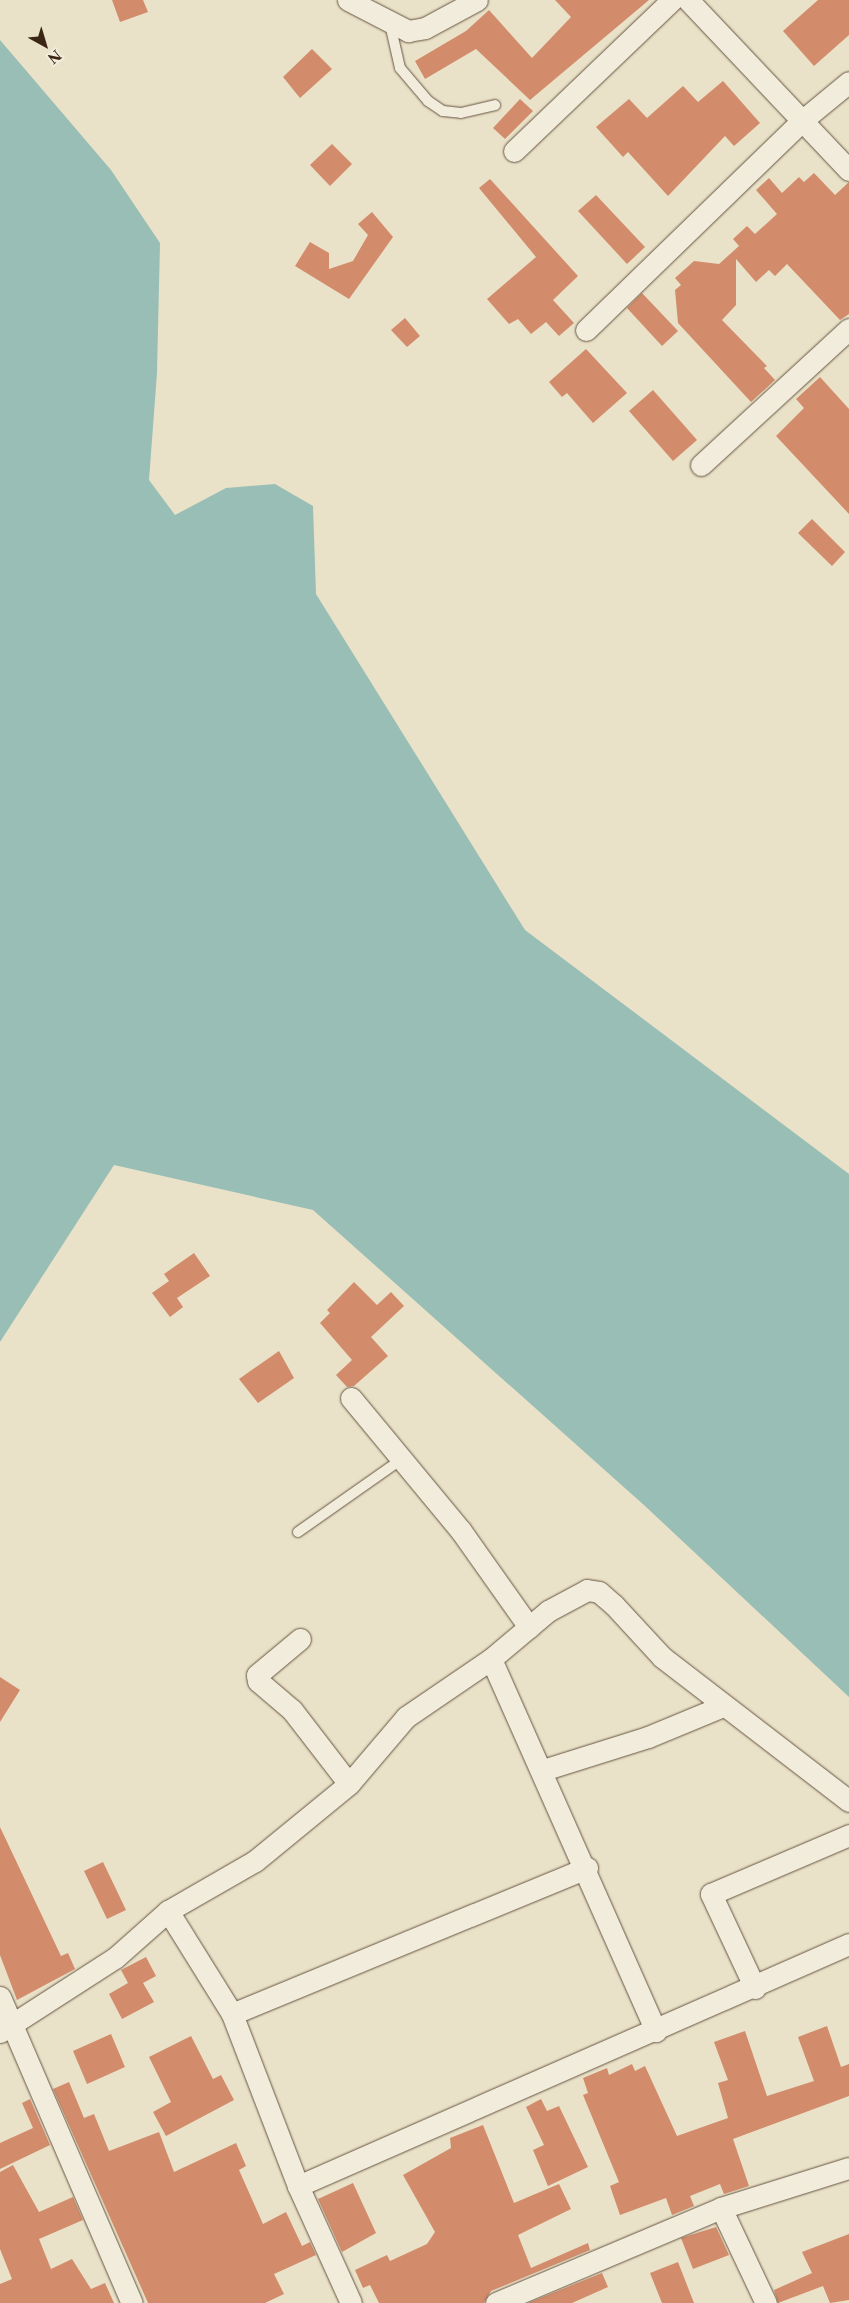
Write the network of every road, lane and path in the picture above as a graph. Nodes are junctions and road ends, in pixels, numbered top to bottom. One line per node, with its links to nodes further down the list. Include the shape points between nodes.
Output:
1 (348, 0): 5 (street)
2 (477, 0): 5 (street, via 425,28 408,31)
3 (672, 0): 9 (street)
4 (688, 0): 8 (street)
5 (390, 24): 7 (lane, via 400,68 428,101 442,111 461,113)
6 (849, 82): 8 (street)
7 (495, 104)
8 (804, 119): 10 (street); 12 (street)
9 (514, 151)
10 (849, 170)
11 (849, 329): 13 (street)
12 (586, 330)
13 (701, 465)
14 (351, 1398): 15 (street)
15 (402, 1459): 16 (lane); 17 (street, via 460,1531)
16 (298, 1532)
17 (529, 1627): 19 (street); 20 (street, via 573,1595 587,1590 599,1592 662,1657)
18 (300, 1638): 22 (street, via 257,1675 258,1681 292,1710)
19 (491, 1659): 21 (street); 22 (street, via 406,1717)
20 (723, 1706): 21 (street, via 648,1737); 23 (street)
21 (543, 1770): 25 (street)
22 (349, 1784): 26 (street, via 255,1861)
23 (849, 1801)
24 (849, 1835): 28 (street, via 711,1894)
25 (587, 1868): 30 (street); 32 (street)
26 (168, 1911): 30 (street); 31 (street, via 115,1958)
27 (849, 1944): 28 (street)
28 (754, 1988): 32 (street)
29 (0, 1997): 31 (street)
30 (232, 2014): 34 (street)
31 (5, 2027): 36 (street)
32 (656, 2031): 34 (street)
33 (849, 2168): 35 (street)
34 (298, 2186): 37 (street)
35 (721, 2208): 38 (street); 39 (street)
36 (132, 2303)
37 (351, 2303)
38 (496, 2303)
39 (766, 2303)

